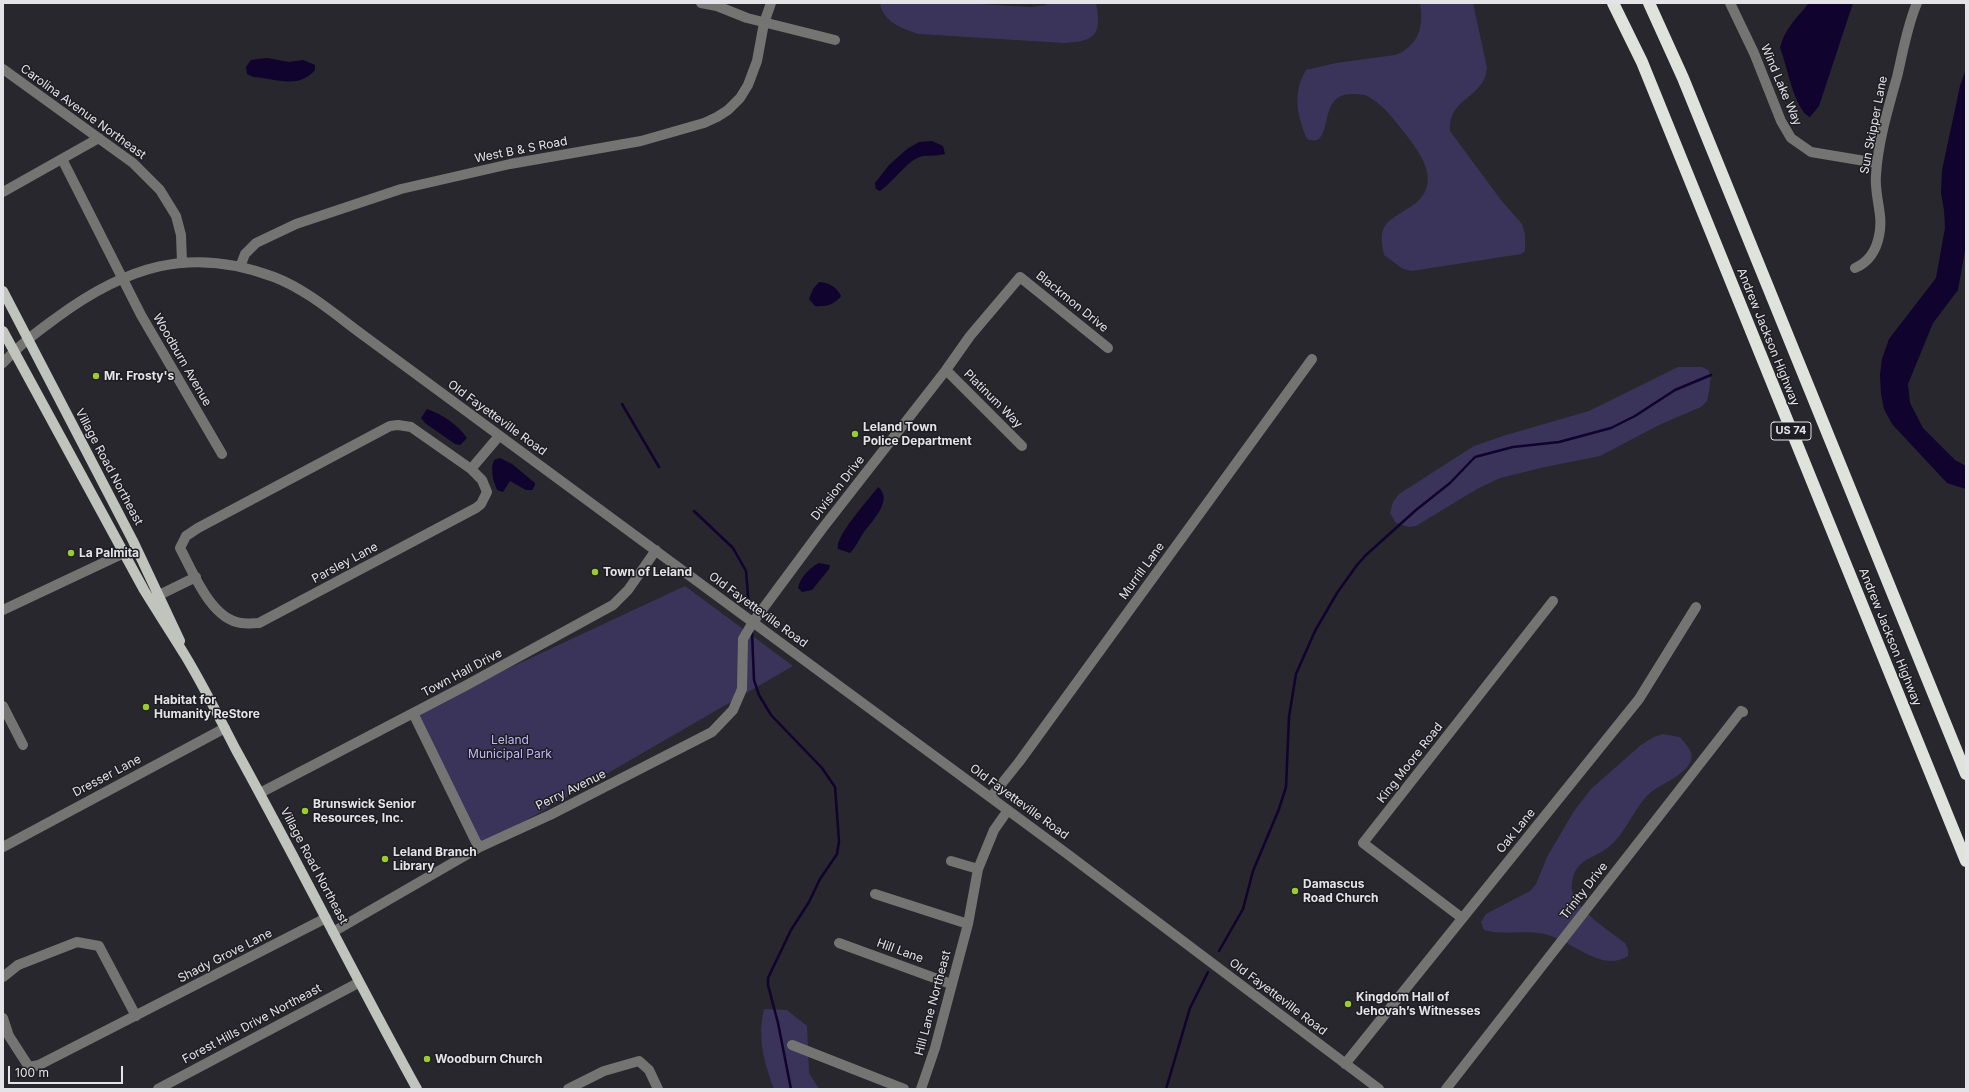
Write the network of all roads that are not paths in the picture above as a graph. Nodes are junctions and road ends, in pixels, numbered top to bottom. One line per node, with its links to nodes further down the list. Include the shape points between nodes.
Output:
1 (701, 3): 7 (street)
2 (771, 3): 7 (street, West B & S Road)
3 (1613, 3): 53 (highway, Andrew Jackson Highway / US 74, via 1642,62)
4 (1649, 3): 46 (highway, Andrew Jackson Highway / US 74, via 1683,78)
5 (1730, 3): 12 (street, Wind Lake Way, via 1754,53 1781,121 1791,138 1811,152)
6 (1917, 3): 12 (street, Sun Skipper Lane, via 1888,108)
7 (764, 22): 8 (street); 15 (street, West B & S Road, via 757,61 748,85 740,98 717,117 641,141 510,164 401,189 296,224 256,243 245,254)
8 (835, 40)
9 (3, 69): 10 (street, Carolina Avenue Northeast)
10 (99, 138): 11 (street); 14 (street, Carolina Avenue Northeast, via 133,163 160,190 176,216 181,235)
11 (62, 159): 13 (street); 17 (street, Woodburn Avenue)
12 (1877, 163): 16 (street, Sun Skipper Lane, via 1875,184 1880,234 1870,258)
13 (3, 192)
14 (182, 263): 15 (street, Old Fayetteville Road); 17 (street, Old Fayetteville Road)
15 (240, 267): 27 (street, Old Fayetteville Road, via 275,277 304,293)
16 (1855, 268)
17 (122, 277): 21 (street, Old Fayetteville Road, via 77,303); 29 (street, Woodburn Avenue, via 141,315)
18 (1020, 277): 22 (street, Blackmon Drive); 26 (street, Division Drive, via 970,336)
19 (3, 291): 21 (main road, Village Road Northeast)
20 (3, 331): 23 (main road, Village Road Northeast)
21 (28, 339): 23 (street, Old Fayetteville Road); 34 (main road, Village Road Northeast)
22 (1108, 348)
23 (14, 350): 25 (street, Old Fayetteville Road); 32 (main road, Village Road Northeast)
24 (1312, 359): 48 (street, Murrill Lane)
25 (3, 362)
26 (946, 370): 28 (street, Platinum Way); 39 (street, Division Drive)
27 (499, 436): 30 (street); 31 (street, Old Fayetteville Road)
28 (1022, 446)
29 (222, 454)
30 (471, 469): 33 (street, Parsley Lane, via 411,427 390,426 186,536 180,548); 33 (street, Parsley Lane, via 482,480 486,492 482,504 259,623 239,623 216,611)
31 (656, 550): 39 (street, Old Fayetteville Road); 43 (street, Town Hall Drive, via 628,590 613,605)
32 (124, 553): 35 (main road, Village Road Northeast); 38 (street)
33 (196, 577): 34 (street)
34 (160, 595): 35 (street); 40 (main road, Village Road Northeast)
35 (150, 600): 40 (main road, Village Road Northeast)
36 (1553, 601): 57 (street, King Moore Road, via 1363,843)
37 (1696, 607): 57 (street, Oak Lane, via 1639,699)
38 (3, 610)
39 (753, 622): 48 (street, Old Fayetteville Road); 51 (street, Perry Avenue, via 743,639 742,689 733,710 712,732 557,812)
40 (186, 657): 44 (main road, Village Road Northeast)
41 (3, 706): 45 (street)
42 (1743, 712): 75 (street, Trinity Drive, via 1741,711)
43 (413, 713): 47 (street, Town Hall Drive); 51 (street)
44 (224, 728): 47 (main road, Village Road Northeast); 50 (street, Dresser Lane)
45 (23, 745)
46 (1966, 774)
47 (260, 793): 56 (main road, Village Road Northeast)
48 (990, 797): 49 (street, Old Fayetteville Road)
49 (1008, 810): 54 (street, via 994,830); 67 (street, Old Fayetteville Road)
50 (3, 847)
51 (480, 847): 59 (street, Perry Avenue)
52 (952, 861): 54 (street)
53 (1966, 861)
54 (978, 868): 58 (street, Hill Lane Northeast)
55 (875, 894): 58 (street)
56 (326, 918): 59 (main road, Village Road Northeast); 64 (street, Shady Grove Lane)
57 (1462, 918): 67 (street, Oak Lane)
58 (968, 924): 63 (street, Hill Lane Northeast)
59 (333, 932): 62 (main road, Village Road Northeast)
60 (839, 943): 63 (street, Hill Lane)
61 (3, 977): 64 (street, via 18,965 77,942 99,946)
62 (358, 983): 68 (street, Forest Hills Drive Northeast); 69 (main road, Village Road Northeast)
63 (951, 984): 73 (street, Hill Lane Northeast)
64 (136, 1016): 65 (street, Shady Grove Lane, via 29,1068 9,1036)
65 (3, 1018)
66 (792, 1045): 72 (street)
67 (1345, 1064): 74 (street, Old Fayetteville Road)
68 (158, 1089)
69 (417, 1089)
70 (568, 1089): 71 (street, via 604,1071 639,1061 649,1070)
71 (658, 1089)
72 (904, 1089)
73 (922, 1089)
74 (1379, 1089)
75 (1446, 1089)

